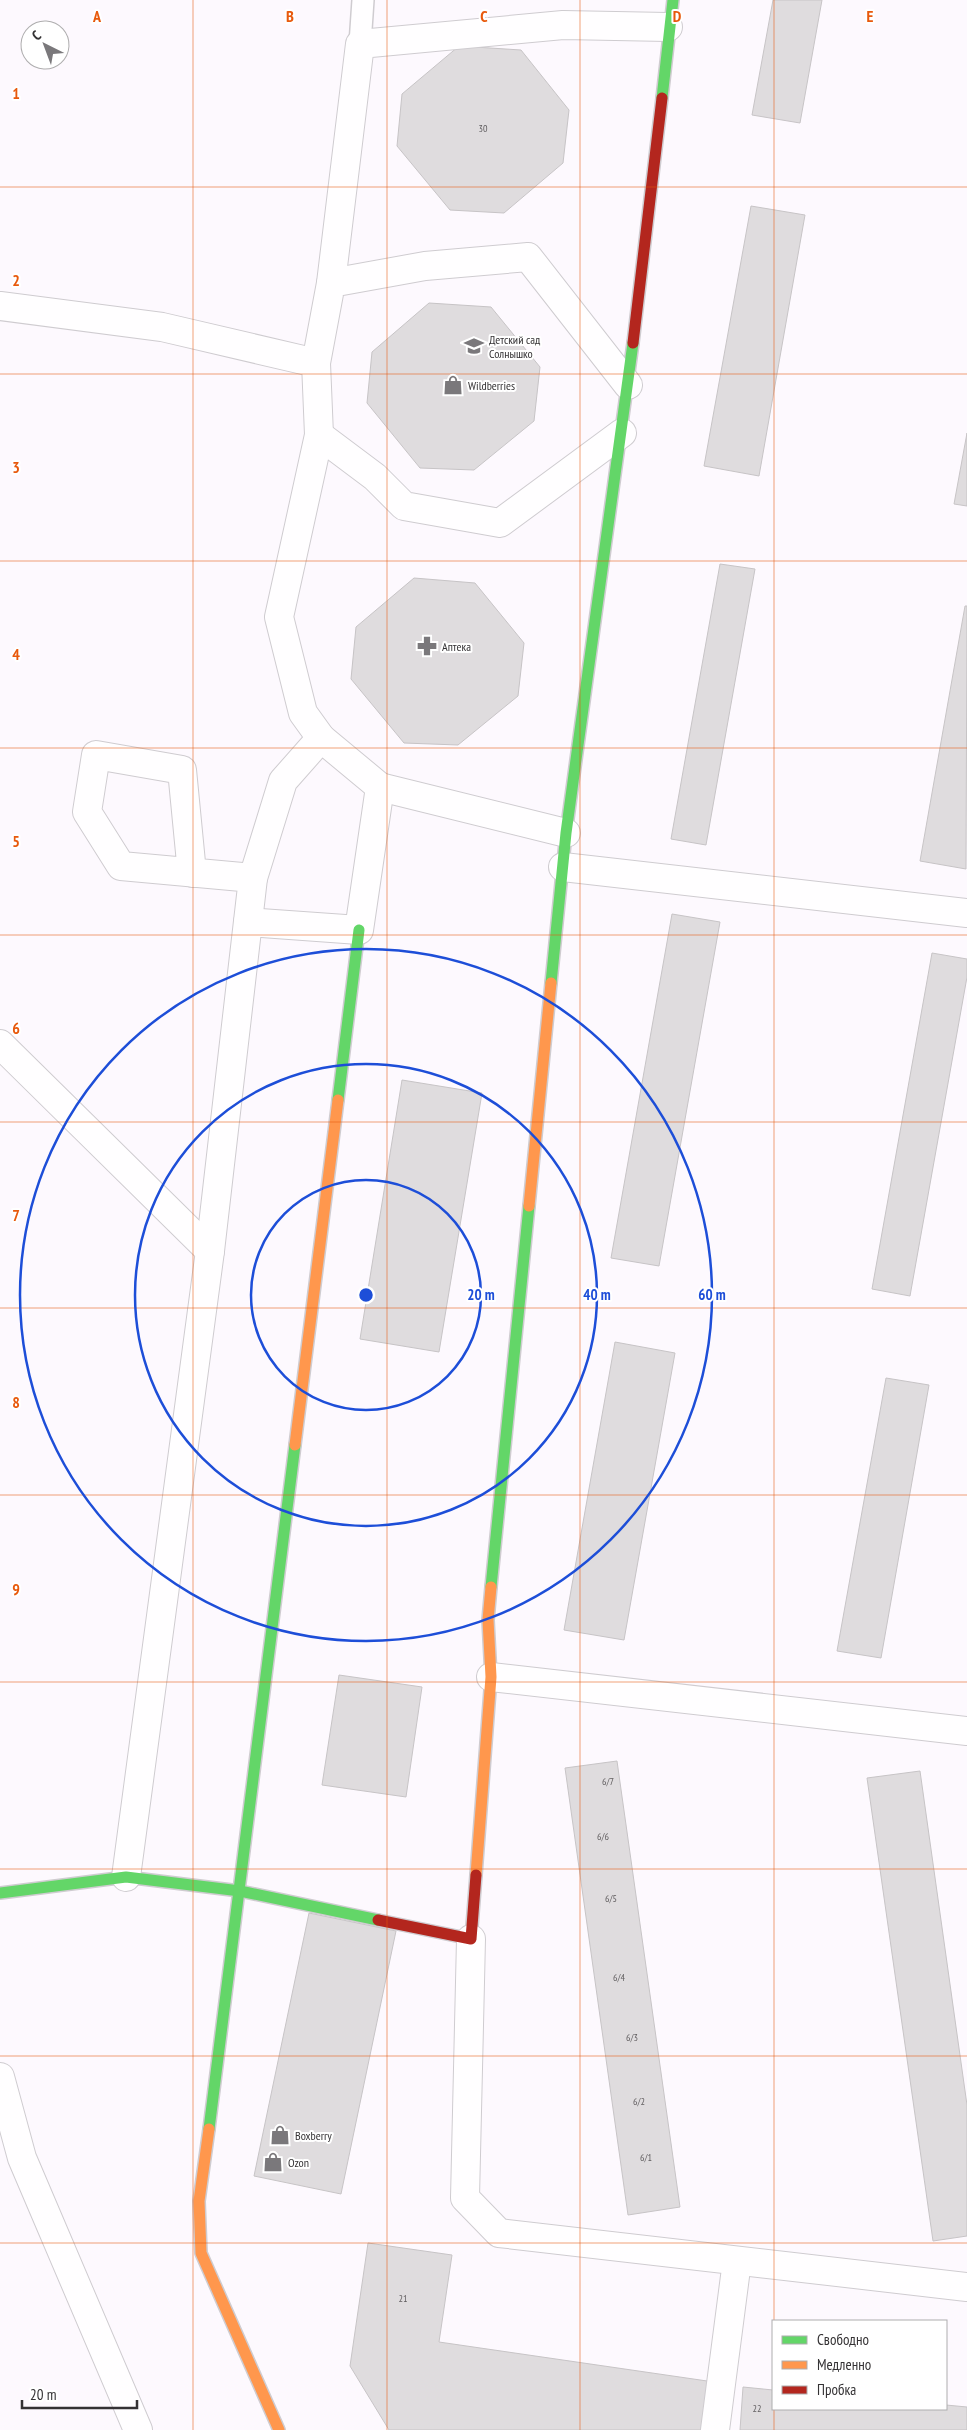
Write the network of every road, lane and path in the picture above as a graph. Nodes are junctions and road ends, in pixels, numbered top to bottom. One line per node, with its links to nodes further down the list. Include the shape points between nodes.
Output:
1 (363, 0): 4 (lane)
2 (673, 0): 3 (street)
3 (668, 27): 4 (street, via 563,25); 8 (street)
4 (360, 44): 5 (street)
5 (331, 282): 7 (street); 8 (street, via 425,266 528,257)
6 (0, 306): 7 (street, via 162,327)
7 (316, 363): 10 (street)
8 (628, 384): 9 (street)
9 (622, 434): 10 (street, via 500,523 404,506 374,477); 13 (street)
10 (319, 435): 11 (street, via 279,617 303,713)
11 (321, 738): 12 (street); 16 (street, via 283,781)
12 (380, 787): 13 (street); 19 (street)
13 (566, 833): 14 (street)
14 (563, 866): 17 (street); 22 (street, via 488,1620)
15 (192, 873): 15 (street, via 121,866 87,812 96,755 182,770); 16 (street)
16 (253, 878): 18 (street)
17 (967, 913)
18 (248, 922): 19 (street); 21 (street)
19 (359, 930): 25 (street)
20 (0, 1044): 21 (street)
21 (210, 1251): 24 (street)
22 (491, 1678): 23 (street); 27 (street)
23 (967, 1731)
24 (126, 1877): 25 (street); 26 (street)
25 (240, 1891): 27 (street); 32 (street, via 199,2201 201,2253)
26 (0, 1893)
27 (471, 1939): 29 (street, via 465,2198 499,2233)
28 (0, 2076): 31 (street, via 22,2158)
29 (737, 2261): 30 (street); 33 (street)
30 (967, 2287)
31 (138, 2430)
32 (278, 2430)
33 (715, 2430)

